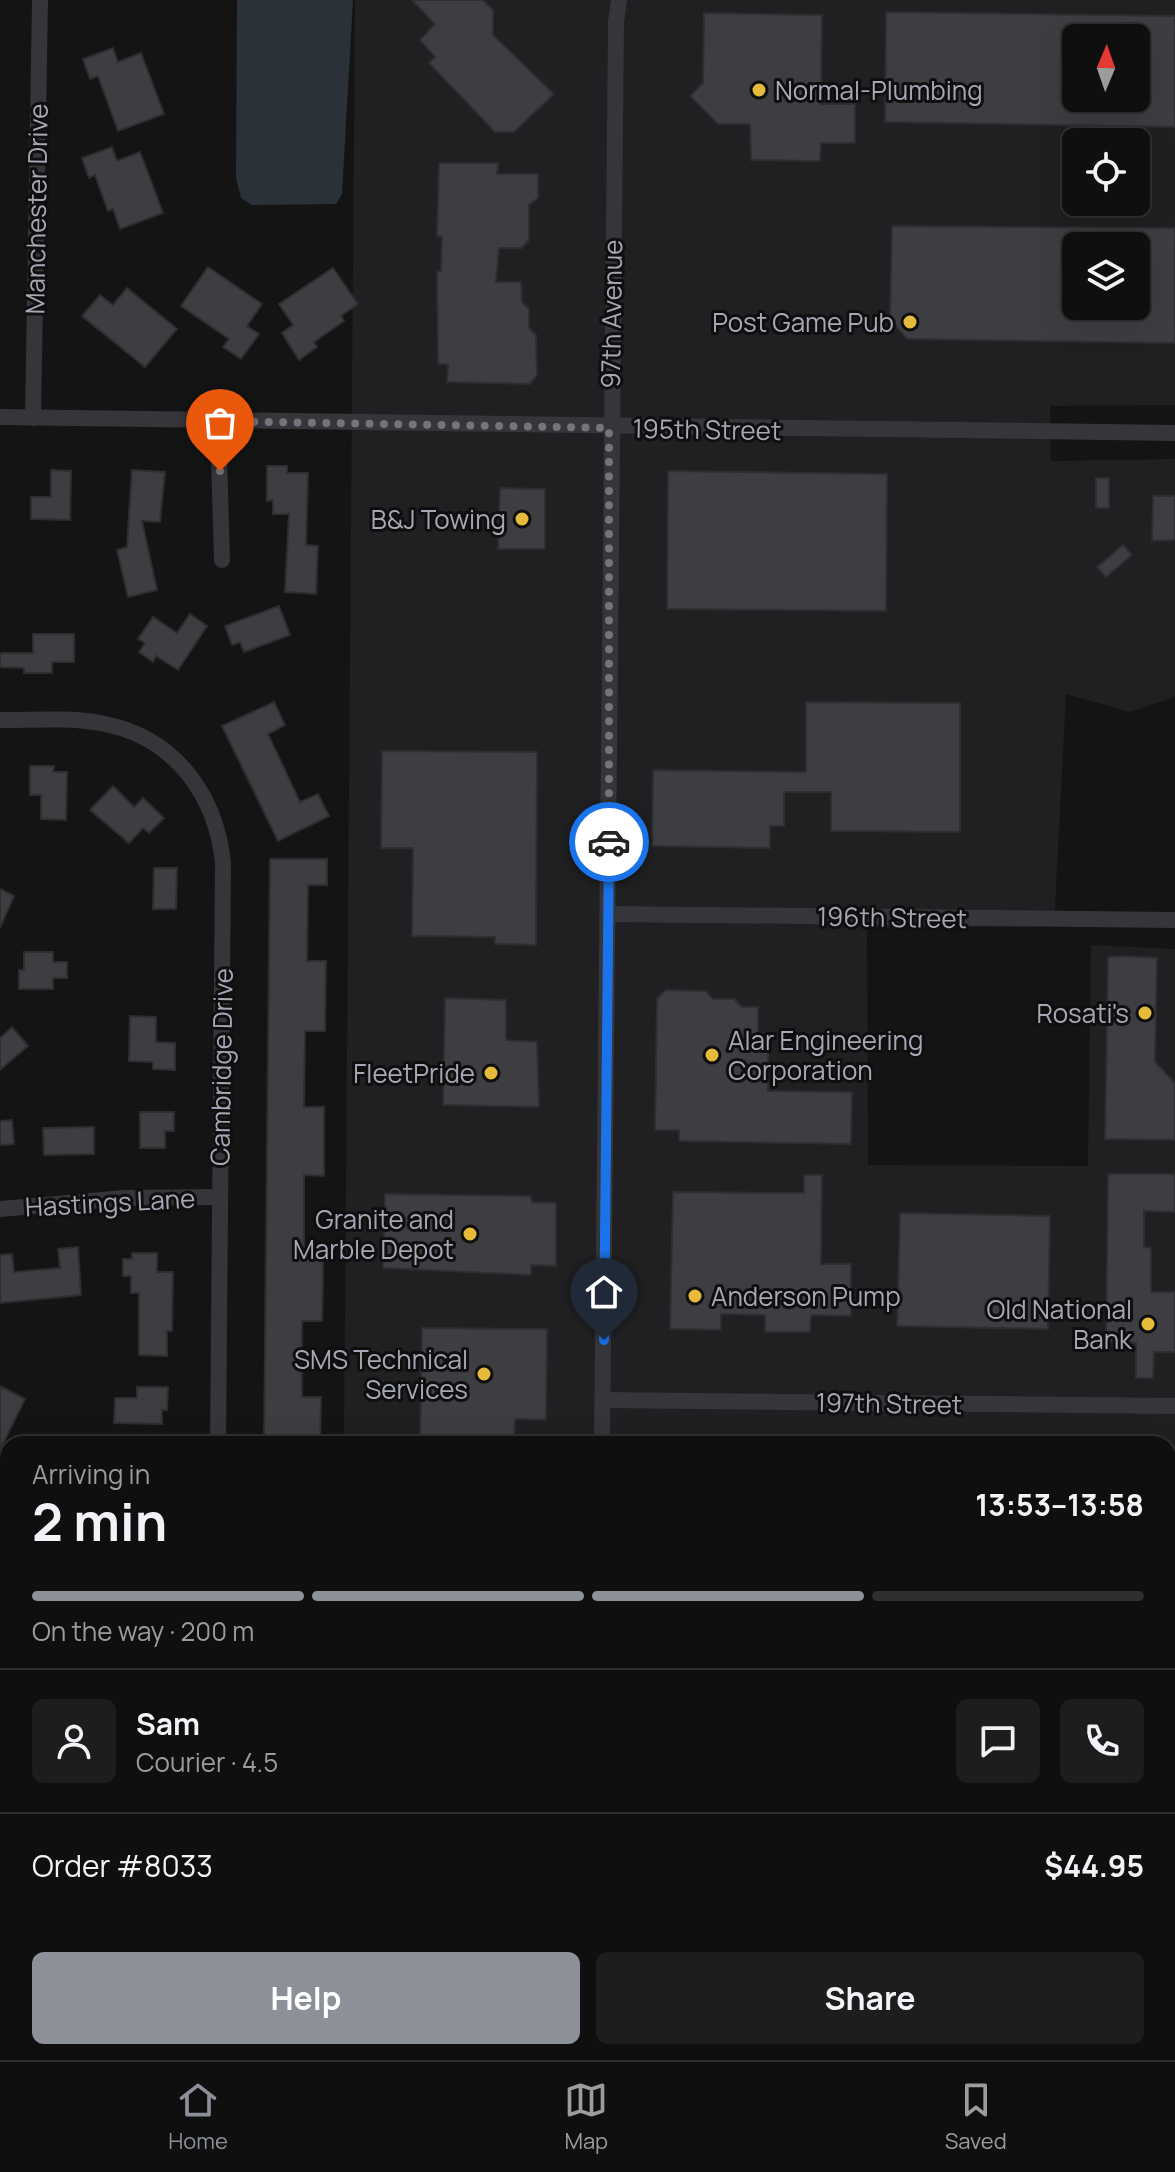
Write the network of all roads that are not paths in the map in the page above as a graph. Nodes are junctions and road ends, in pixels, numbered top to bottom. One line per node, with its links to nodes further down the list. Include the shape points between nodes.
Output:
1 (40, 0): 4 (street, Manchester Drive)
2 (619, 0): 6 (street, 97th Avenue)
3 (0, 417): 4 (street, 195th Street)
4 (33, 418): 5 (street, 195th Street)
5 (218, 421): 6 (street, 195th Street); 8 (street)
6 (609, 428): 7 (street, 195th Street); 10 (street, 97th Avenue)
7 (1175, 433)
8 (222, 560)
9 (0, 720): 12 (street, Cambridge Drive, via 85,721 128,730 165,750 195,780 210,806 221,840)
10 (609, 914): 11 (street, 196th Street); 14 (street, 97th Avenue)
11 (1175, 920)
12 (220, 1197): 13 (street, Hastings Lane, via 124,1198); 16 (street, Cambridge Drive)
13 (0, 1209)
14 (603, 1400): 15 (street, 197th Street); 17 (street, 97th Avenue)
15 (1175, 1406)
16 (218, 1436)
17 (602, 1436)

